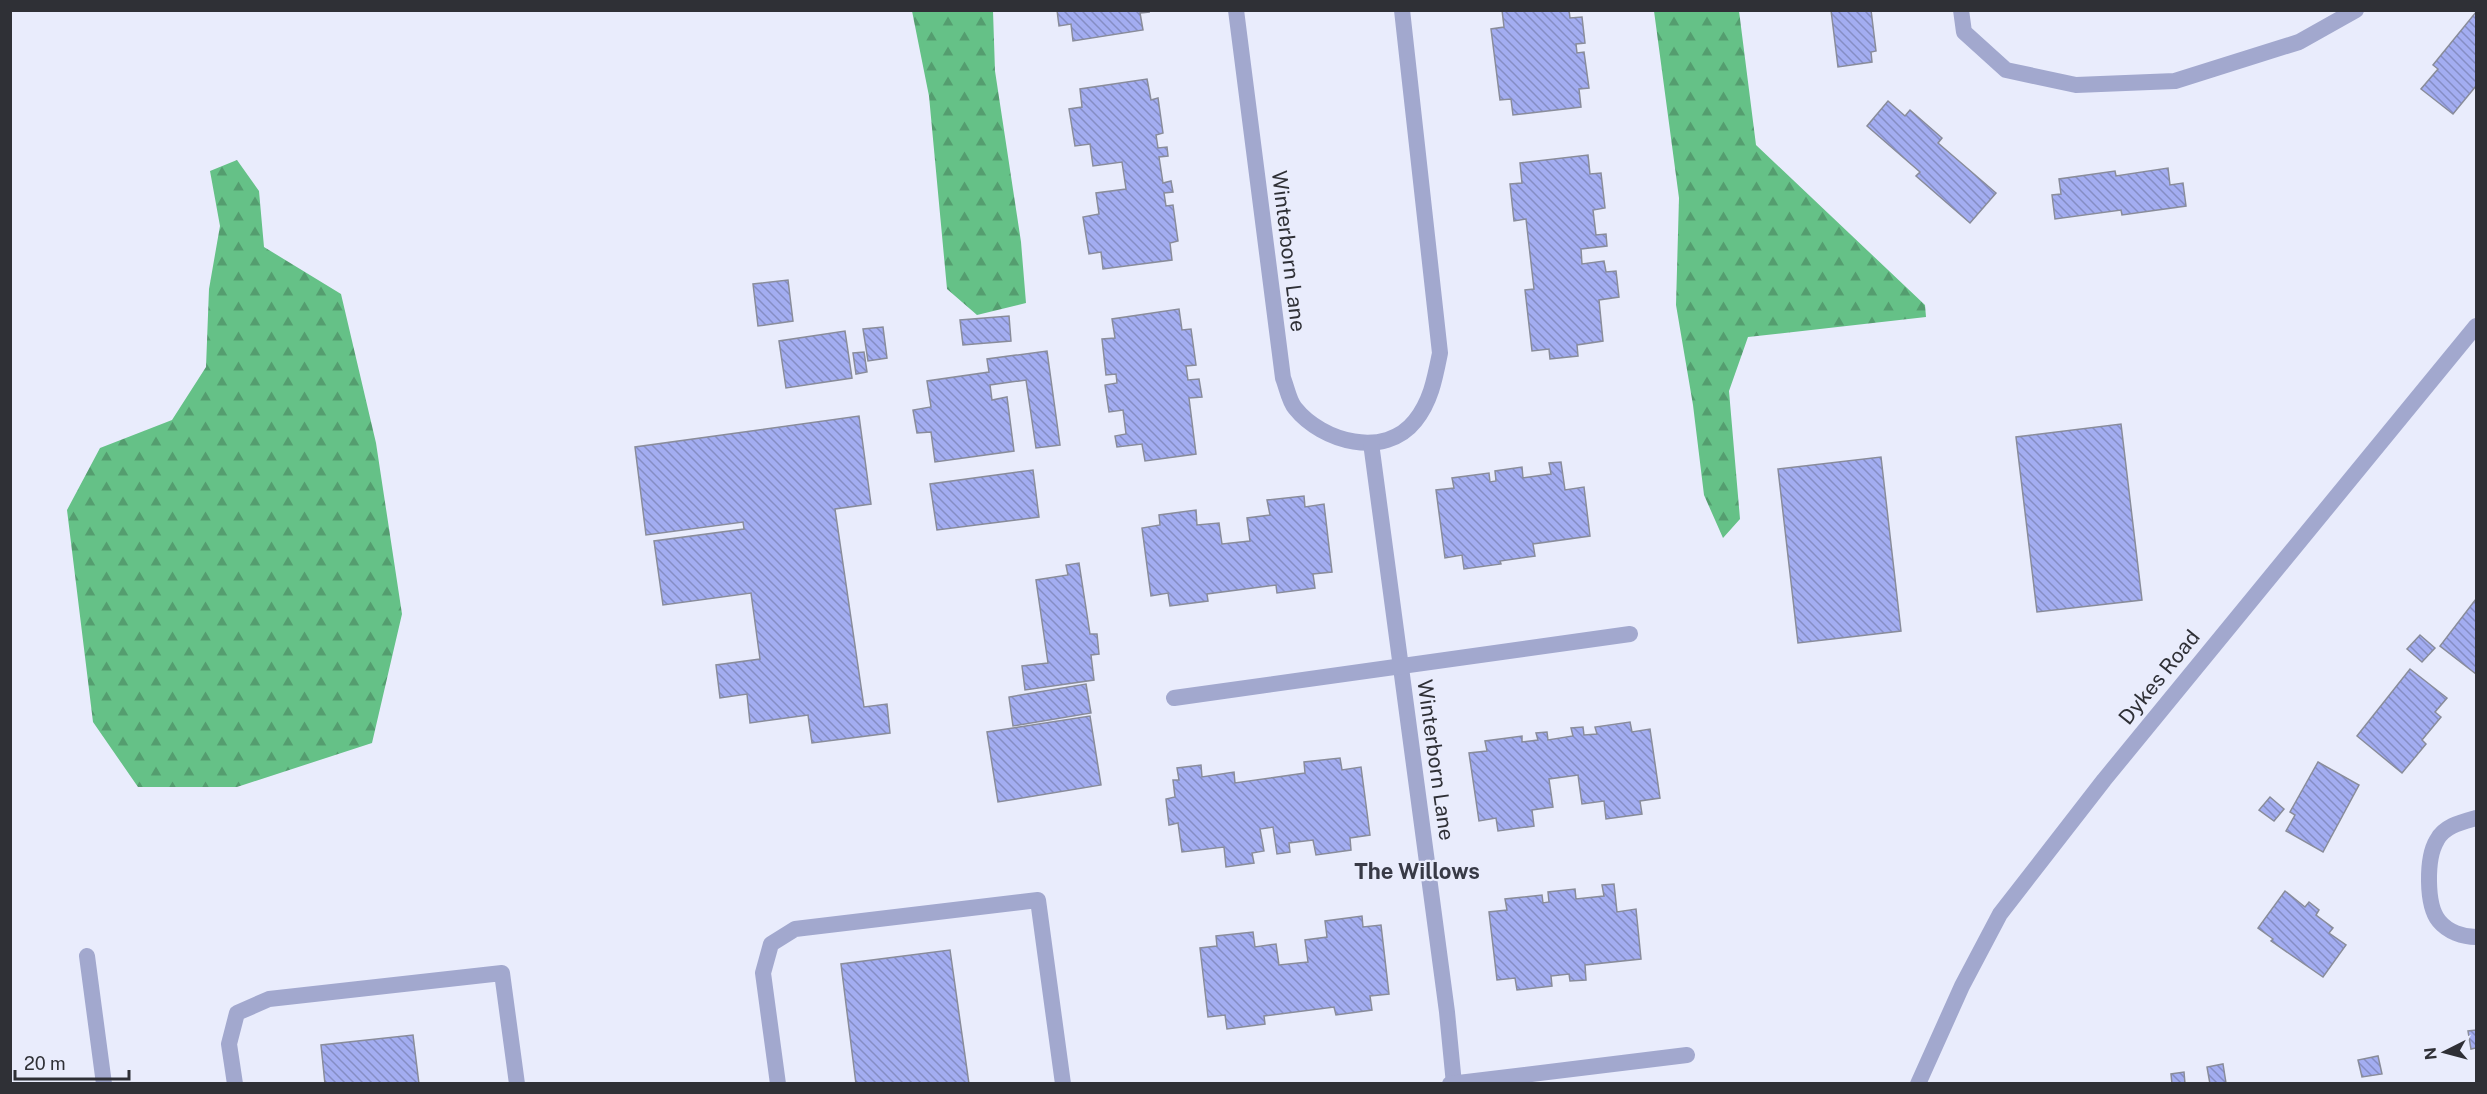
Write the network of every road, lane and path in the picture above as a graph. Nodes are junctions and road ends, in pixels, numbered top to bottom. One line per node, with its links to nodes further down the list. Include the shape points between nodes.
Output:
1 (1236, 10): 6 (street, Winterborn Lane, via 1283,378 1293,406 1310,423 1337,439)
2 (1402, 10): 6 (street, Winterborn Lane, via 1440,353 1432,393 1414,422 1395,438)
3 (1961, 10): 4 (street, via 1964,32 2006,70 2076,85 2175,81 2299,42)
4 (2356, 10)
5 (2476, 326): 20 (street, Dykes Road, via 2104,780 2000,914)
6 (1371, 443): 8 (street, Winterborn Lane)
7 (1630, 634): 8 (street)
8 (1400, 666): 9 (street); 19 (street, Winterborn Lane)
9 (1174, 698)
10 (2476, 818): 11 (street, via 2455,824 2437,838 2428,863 2430,894 2439,921 2462,937)
11 (2476, 937)
12 (87, 956): 14 (street)
13 (1687, 1055): 19 (street)
14 (104, 1083)
15 (235, 1083): 16 (street, via 229,1044 237,1013 269,999 502,973)
16 (517, 1083)
17 (778, 1083): 18 (street, via 762,973 771,944 795,929 1038,900)
18 (1063, 1083)
19 (1453, 1083)
20 (1918, 1083)

